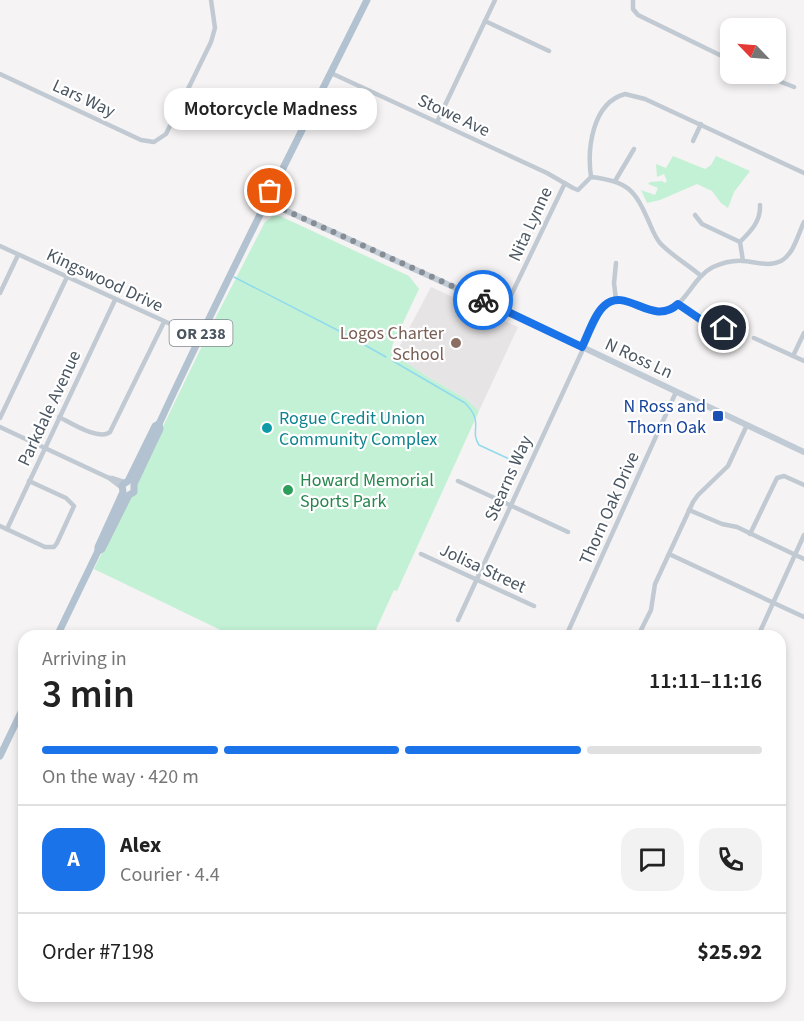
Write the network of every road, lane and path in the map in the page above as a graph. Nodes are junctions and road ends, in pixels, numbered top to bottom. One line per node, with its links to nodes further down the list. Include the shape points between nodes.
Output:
1 (211, 0): 9 (street, Lars Way, via 213,36 166,134 158,140 141,140)
2 (367, 0): 8 (main road, OR 238)
3 (495, 0): 5 (street)
4 (633, 1): 7 (street, via 638,15)
5 (485, 21): 6 (street); 12 (street)
6 (549, 51)
7 (720, 55)
8 (332, 73): 12 (street, Stowe Ave); 20 (main road, OR 238)
9 (0, 74)
10 (786, 84): 11 (street)
11 (794, 87)
12 (437, 122): 19 (street, Stowe Ave)
13 (700, 124): 14 (street); 16 (street); 17 (street, via 638,96 619,96 604,108 591,137)
14 (693, 141)
15 (634, 149): 18 (street)
16 (804, 173)
17 (591, 177): 18 (street); 19 (street, via 578,190)
18 (615, 182): 29 (street, via 637,196 661,244)
19 (565, 183): 35 (street, Nita Lynne)
20 (265, 201): 35 (main road, N Ross Ln); 39 (main road, OR 238)
21 (760, 205): 24 (street, via 757,222)
22 (695, 215): 24 (street, via 702,224)
23 (804, 222): 27 (street, via 790,253 782,260 766,264)
24 (740, 242): 27 (street)
25 (0, 246): 26 (street, Kingswood Drive)
26 (18, 255): 30 (street, Kingswood Drive); 31 (street)
27 (743, 261): 29 (street, via 722,264)
28 (616, 263): 33 (street)
29 (700, 275): 34 (street)
30 (67, 277): 32 (street, Kingswood Drive); 46 (street)
31 (0, 293)
32 (115, 300): 36 (street, Kingswood Drive); 45 (street, Parkdale Avenue)
33 (616, 300): 34 (street, via 658,312); 41 (street, Stearns Way, via 602,308)
34 (678, 304): 37 (street, via 700,319)
35 (504, 310): 41 (main road, N Ross Ln)
36 (164, 322): 39 (street, Kingswood Drive); 45 (street, via 110,432 99,435)
37 (729, 328)
38 (804, 333): 42 (street)
39 (199, 337): 54 (main road, OR 238, via 160,429)
40 (754, 338): 42 (street)
41 (582, 347): 44 (main road, N Ross Ln); 55 (street, Stearns Way)
42 (793, 356): 43 (street)
43 (804, 361)
44 (676, 392): 47 (main road, N Ross Ln); 72 (street, Thorn Oak Drive)
45 (59, 417): 49 (street, Parkdale Avenue)
46 (0, 418)
47 (747, 425): 50 (main road, N Ross Ln); 56 (street, via 728,466 698,495)
48 (0, 427): 49 (street)
49 (44, 448): 51 (street, Parkdale Avenue); 54 (street)
50 (804, 452)
51 (29, 481): 58 (street, Parkdale Avenue); 58 (street, via 71,502 74,506 68,522 57,543 49,548)
52 (458, 481): 55 (street)
53 (804, 486): 60 (street, via 784,476 777,478)
54 (127, 487): 71 (main road, OR 238)
55 (510, 506): 59 (street); 66 (street, Stearns Way)
56 (689, 510): 60 (street); 63 (street)
57 (0, 526): 58 (street)
58 (7, 529)
59 (568, 532)
60 (750, 534): 64 (street)
61 (804, 535): 64 (street)
62 (421, 554): 66 (street, Jolisa Street)
63 (669, 554): 67 (street); 73 (street)
64 (795, 555): 65 (street); 67 (street)
65 (804, 559)
66 (476, 580): 68 (street, Jolisa Street); 70 (street, Stearns Way)
67 (773, 603): 69 (street); 74 (street)
68 (534, 606)
69 (804, 617)
70 (458, 620)
71 (60, 630)
72 (569, 630)
73 (641, 630)
74 (761, 630)
75 (18, 718): 76 (main road)
76 (0, 756)

